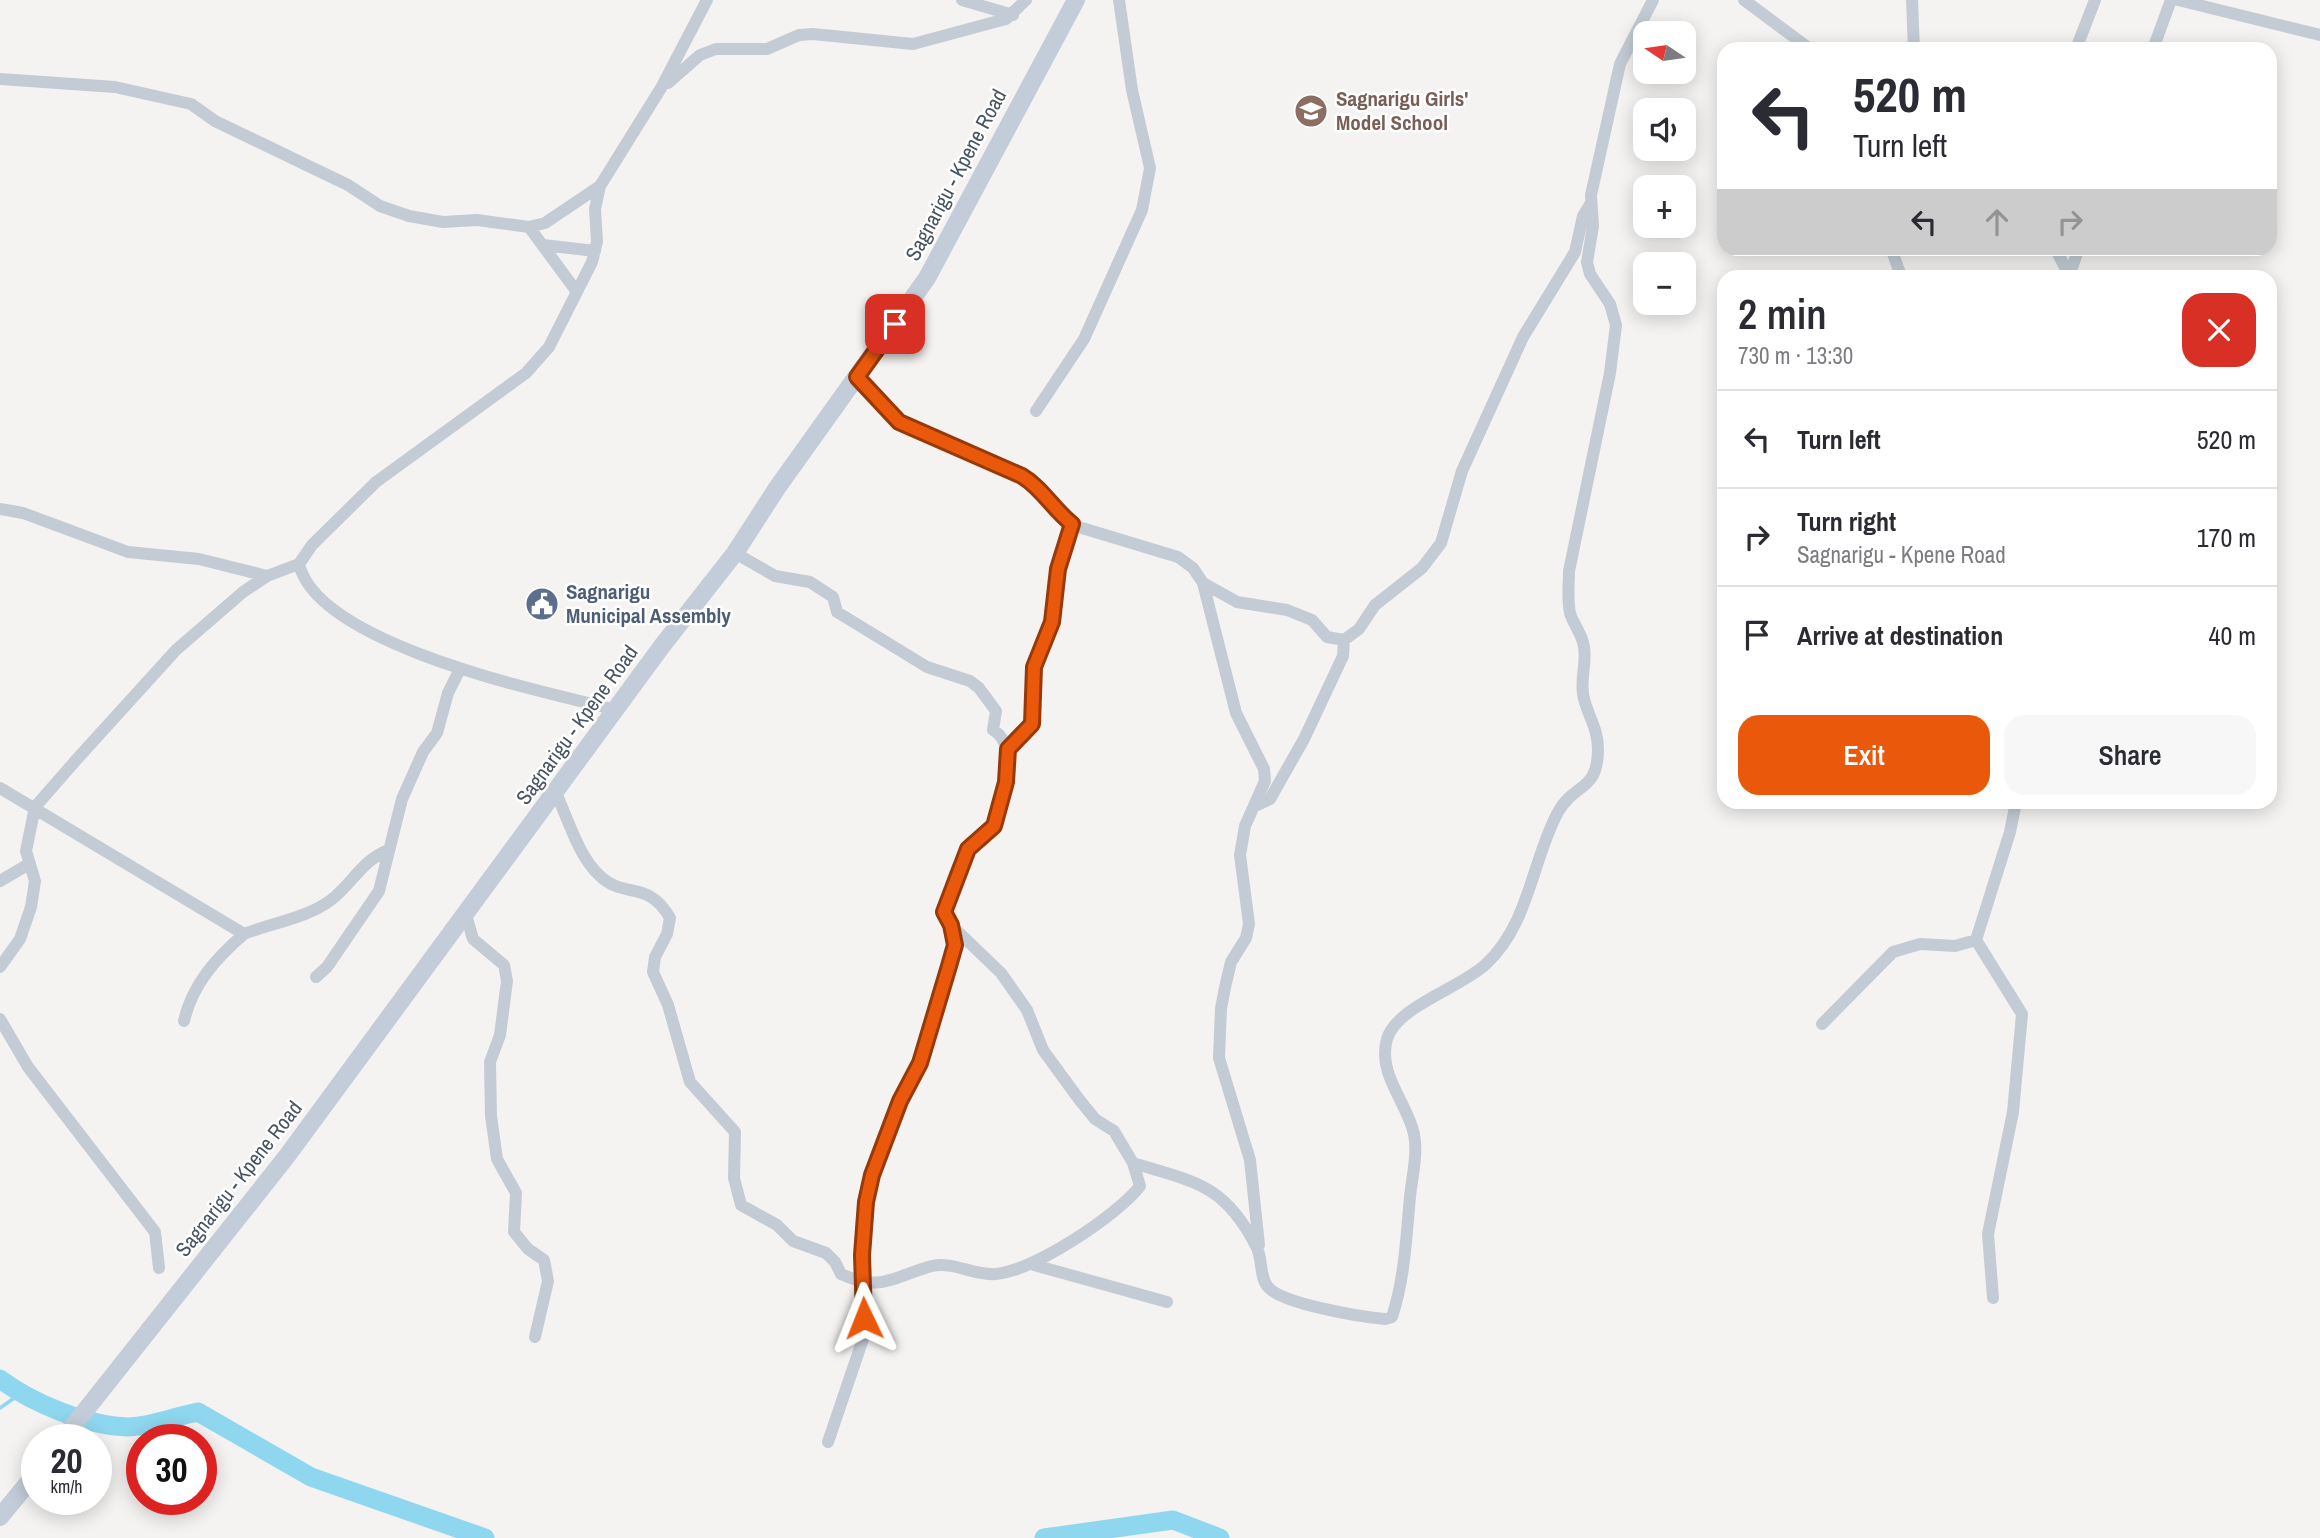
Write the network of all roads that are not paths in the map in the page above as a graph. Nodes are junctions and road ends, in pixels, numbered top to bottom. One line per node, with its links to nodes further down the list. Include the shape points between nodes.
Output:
1 (707, 0): 19 (street)
2 (962, 0): 12 (street)
3 (1026, 0): 12 (street)
4 (1076, 0): 26 (street, Sagnarigu - Kpene Road, via 927,278)
5 (1119, 0): 27 (street, via 1150,168 1144,199 1084,338)
6 (1653, 0): 21 (street, via 1620,64)
7 (1744, 0): 14 (street)
8 (1912, 0): 15 (street)
9 (2095, 0): 16 (street)
10 (2171, 0): 17 (street)
11 (2178, 0): 13 (street)
12 (1013, 15): 19 (street, via 913,44 813,34 799,35 767,50 716,49 700,55)
13 (2320, 35)
14 (1801, 42)
15 (1914, 42)
16 (2079, 42)
17 (2156, 42)
18 (0, 79): 22 (street, via 115,87 175,99 399,213 443,222 477,220)
19 (662, 88): 20 (street)
20 (600, 186): 22 (street, via 545,223); 24 (street)
21 (1591, 202): 34 (street, via 1575,252 1523,337 1462,471 1441,543 1422,568 1375,605 1359,629); 56 (street, via 1593,226 1587,262 1616,325 1611,373 1569,583 1570,612 1584,647 1584,699 1597,727 1597,771 1558,813 1503,944 1486,965 1394,1023 1387,1042 1387,1071 1414,1133 1415,1158 1402,1288 1392,1317 1385,1320 1341,1313 1275,1293 1265,1284)
22 (529, 228): 23 (street)
23 (542, 244): 24 (street); 25 (street)
24 (595, 251): 25 (street)
25 (577, 292): 31 (street, via 549,347 526,373 376,482 312,545)
26 (857, 377): 29 (street, via 899,422 1022,476 1038,486 1051,507); 30 (street, Sagnarigu - Kpene Road)
27 (1036, 411)
28 (0, 509): 32 (street, via 23,513 128,552 199,559)
29 (1072, 524): 33 (street, via 1178,556 1194,568); 37 (street, via 1056,578 1052,622 1034,667 1032,724)
30 (735, 553): 36 (street, Sagnarigu - Kpene Road); 37 (street, via 775,576 810,582 833,597 837,612 927,667 970,681 989,698 996,711 993,730 1002,735)
31 (299, 564): 32 (street); 35 (street, via 303,579 351,620 405,648)
32 (267, 576): 41 (street, via 176,650)
33 (1203, 583): 34 (street, via 1237,602 1287,610 1312,620 1327,637); 40 (street, via 1236,713 1264,769 1265,780)
34 (1344, 640): 40 (street, via 1343,656 1304,739 1270,799)
35 (460, 668): 36 (street); 43 (street, via 437,733 402,799)
36 (617, 710): 39 (street, Sagnarigu - Kpene Road)
37 (1008, 749): 47 (street, via 1006,782 994,826 968,849 947,898 944,912)
38 (0, 788): 41 (street)
39 (556, 793): 46 (street, Sagnarigu - Kpene Road); 59 (street, via 599,876 615,886 652,895 670,918 654,957 653,972 668,1005 690,1082 734,1132 734,1178 741,1205 777,1225 793,1241 826,1253 841,1274)
40 (1255, 806): 56 (street, via 1245,826 1240,855 1249,924 1231,961 1218,1041 1250,1160)
41 (35, 807): 44 (street, via 26,851); 48 (street)
42 (2014, 809): 49 (street)
43 (389, 850): 48 (street, via 373,856 332,899 309,912); 51 (street, via 379,891)
44 (29, 864): 45 (street); 50 (street, via 35,881 31,907 20,939)
45 (0, 881)
46 (466, 915): 62 (street, via 473,939 504,965 507,981 500,1035 490,1062 493,1140 496,1159 516,1193 514,1232 544,1260 548,1281); 63 (street, Sagnarigu - Kpene Road, via 287,1156)
47 (951, 925): 55 (street, via 1001,973 1027,1010 1043,1050 1095,1119 1114,1131); 59 (street, via 955,945 920,1063 872,1175 866,1202)
48 (244, 934): 53 (street, via 216,960 188,1003)
49 (1976, 940): 54 (street, via 1955,946 1920,944 1893,952); 60 (street, via 2022,1014 2013,1112 1988,1234)
50 (0, 967)
51 (316, 977)
52 (0, 1019): 58 (street, via 28,1066 155,1232)
53 (184, 1021)
54 (1822, 1024)
55 (1133, 1163): 56 (street, via 1221,1195); 57 (street, via 1140,1186 1133,1194)
56 (1260, 1252)
57 (1034, 1265): 59 (street, via 996,1274 934,1265 880,1285); 61 (street)
58 (159, 1268)
59 (863, 1282): 64 (street, via 863,1339)
60 (1993, 1298)
61 (1167, 1302)
62 (535, 1337)
63 (75, 1424)
64 (828, 1442)
65 (21, 1491): 66 (street)
66 (0, 1517)

